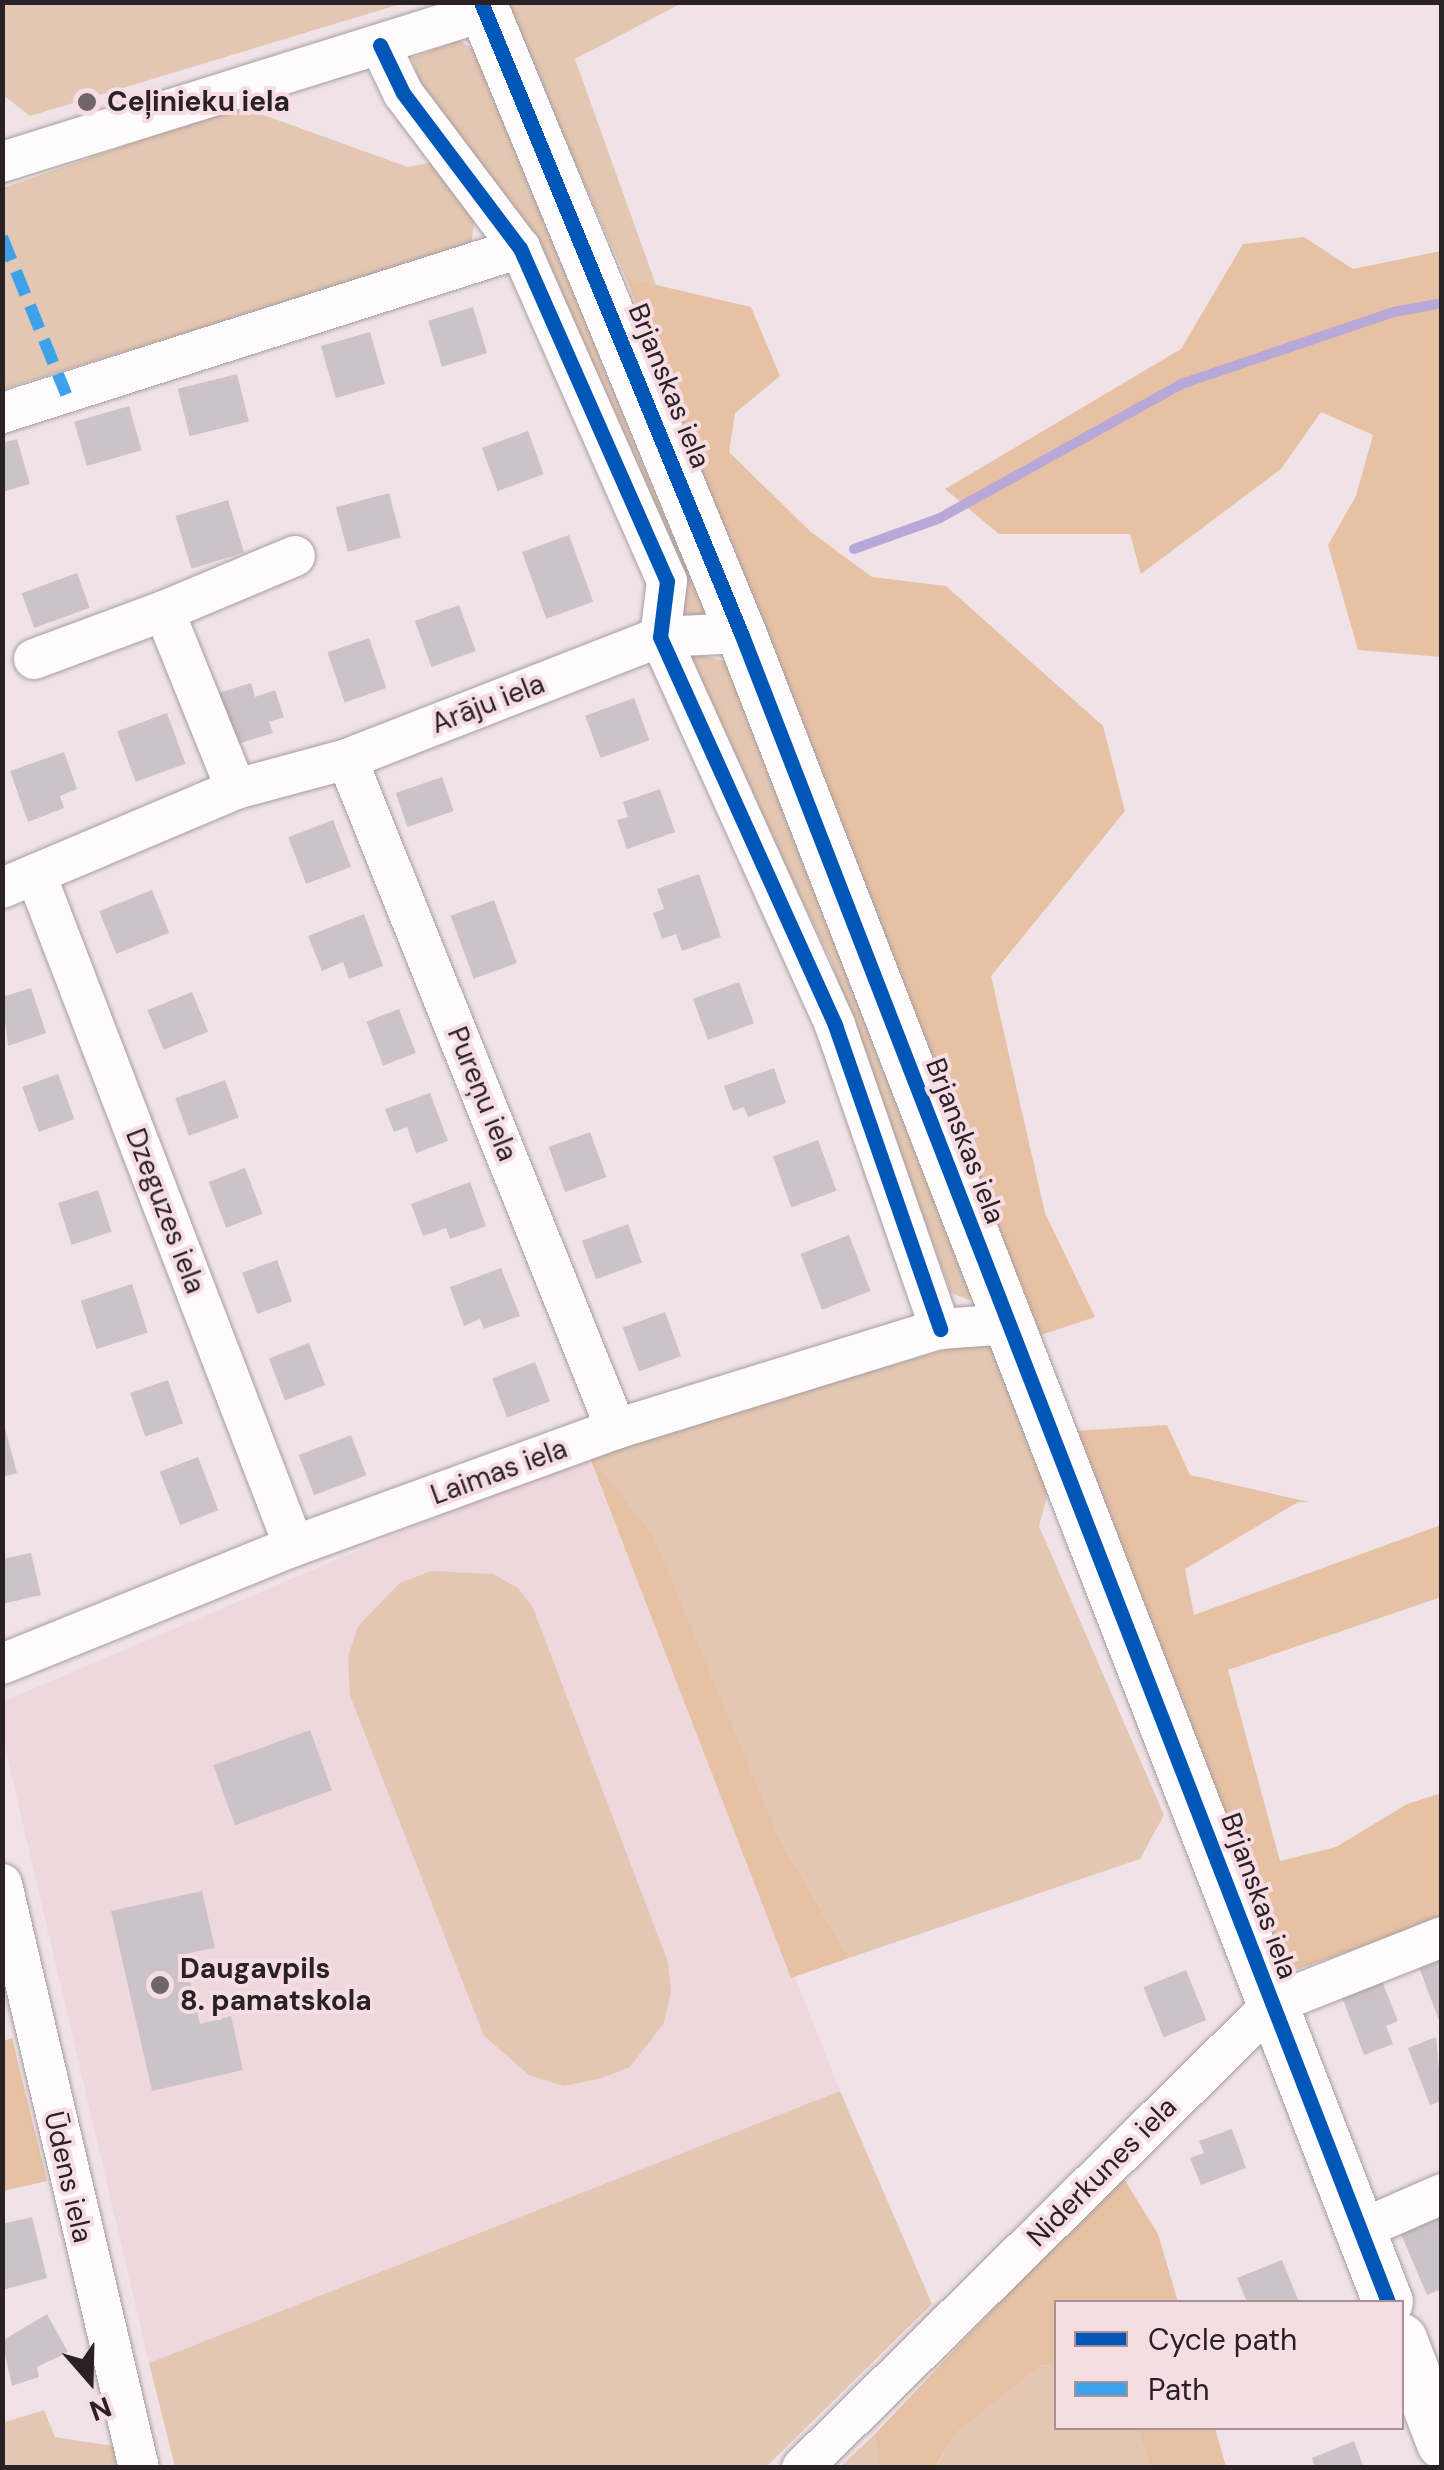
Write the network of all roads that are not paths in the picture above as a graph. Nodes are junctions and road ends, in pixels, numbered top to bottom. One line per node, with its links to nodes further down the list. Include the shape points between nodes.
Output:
1 (483, 7): 2 (street); 8 (main road, Brjanskas iela)
2 (380, 45): 3 (street); 4 (street, via 403,93)
3 (2, 162)
4 (520, 248): 5 (street); 9 (street, via 667,580)
5 (2, 413)
6 (295, 556): 7 (street)
7 (164, 611): 10 (street); 12 (street)
8 (741, 633): 9 (street, Arāju iela); 14 (main road, Brjanskas iela)
9 (660, 637): 11 (street, Arāju iela); 15 (street, via 835,1025)
10 (34, 659)
11 (347, 759): 12 (street, Arāju iela); 16 (street, Pureņu iela)
12 (236, 789): 13 (street, Arāju iela)
13 (19, 881): 17 (street, Dzeguzes iela)
14 (1010, 1324): 15 (street, Laimas iela); 21 (main road, Brjanskas iela)
15 (940, 1329): 16 (street, Laimas iela)
16 (616, 1430): 17 (street, Laimas iela)
17 (294, 1546): 18 (street, Laimas iela)
18 (2, 1664)
19 (2, 1884): 27 (street, Ūdens iela)
20 (1442, 1937): 21 (street, Niderkunes iela)
21 (1273, 2004): 23 (main road, Brjanskas iela); 28 (street, Niderkunes iela)
22 (1442, 2194): 23 (street)
23 (1360, 2230): 24 (main road, Brjanskas iela)
24 (1387, 2300)
25 (1404, 2344): 26 (main road)
26 (1442, 2444)
27 (139, 2468)
28 (802, 2468)

